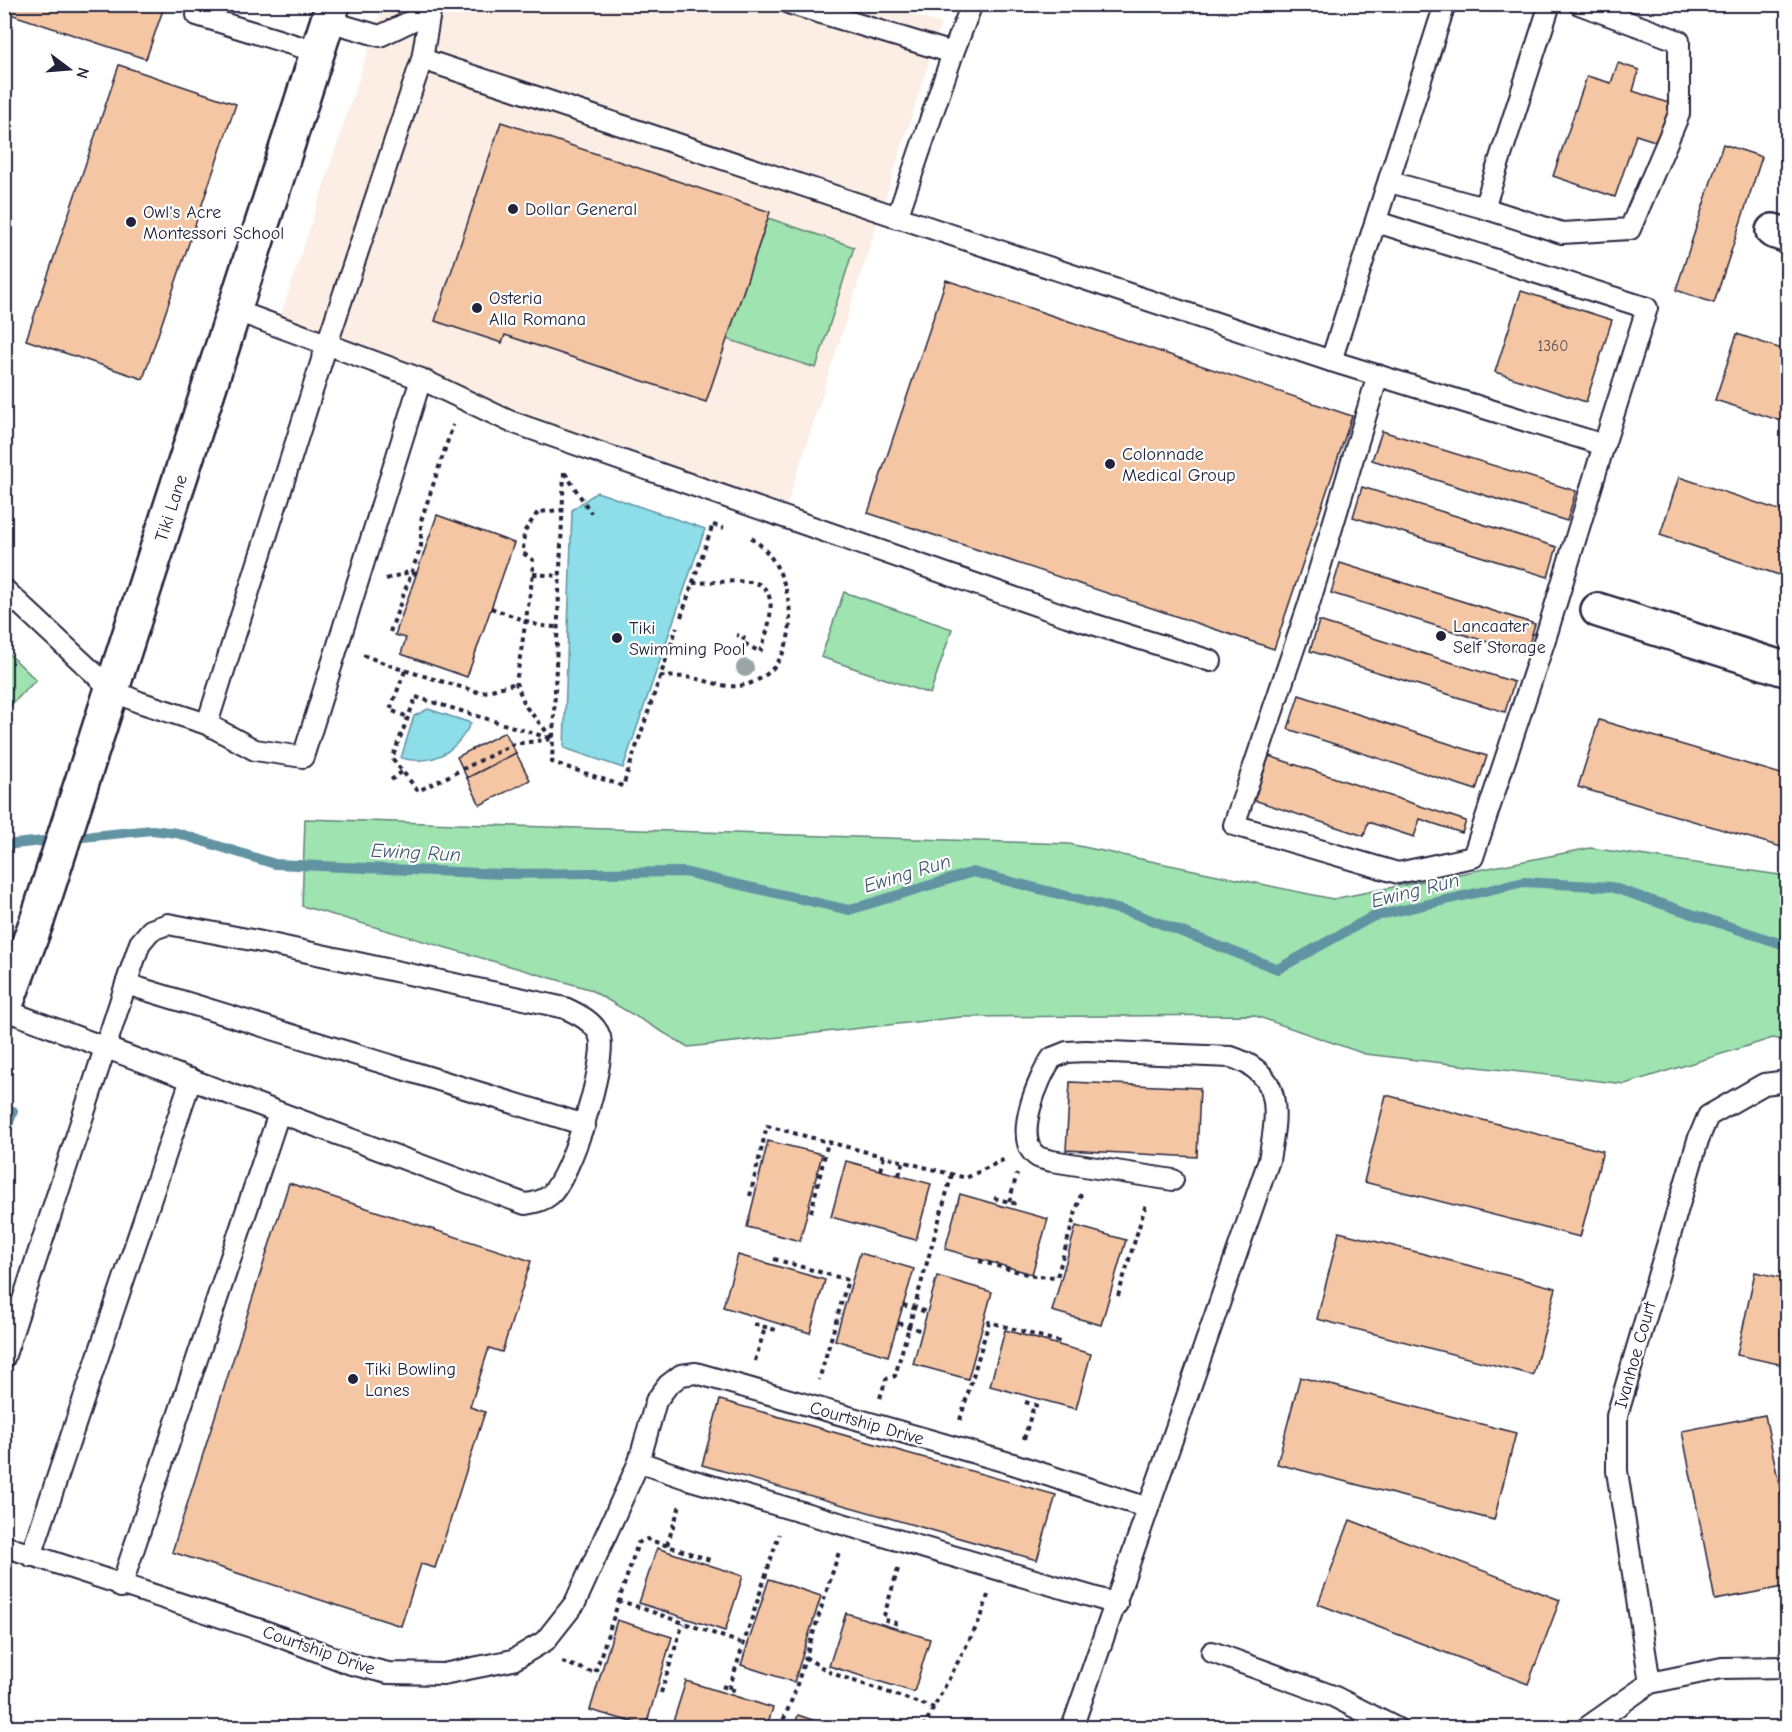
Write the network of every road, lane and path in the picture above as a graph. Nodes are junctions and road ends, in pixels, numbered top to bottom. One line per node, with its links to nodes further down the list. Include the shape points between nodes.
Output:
1 (791, 4): 10 (lane)
2 (972, 4): 10 (lane)
3 (1445, 4): 12 (lane)
4 (1550, 4): 13 (lane)
5 (1579, 4): 13 (lane, via 1679,41 1678,114 1630,229 1562,233)
6 (429, 8): 7 (lane, via 380,36); 11 (lane)
7 (330, 13): 9 (street, Tiki Lane)
8 (197, 15): 9 (lane)
9 (317, 52): 16 (street, Tiki Lane)
10 (953, 53): 14 (lane)
11 (422, 59): 14 (lane); 17 (lane)
12 (1390, 182): 13 (lane); 15 (lane)
13 (1484, 207)
14 (897, 218): 18 (lane)
15 (1377, 222): 18 (lane); 22 (lane, via 1647,308)
16 (234, 310): 17 (lane); 47 (street, Tiki Lane)
17 (327, 344): 20 (lane); 49 (lane)
18 (1331, 361): 19 (lane)
19 (1378, 375): 22 (lane); 22 (lane, via 1310,604 1234,825 1398,873 1473,857)
20 (422, 379): 41 (lane); 42 (lane, via 509,421 1067,616)
21 (453, 424): 39 (path, via 421,521 422,546)
22 (1604, 445)
23 (564, 472): 24 (path); 25 (path); 26 (path)
24 (575, 475)
25 (562, 510): 29 (path, via 538,512 524,532 523,553 533,560); 30 (path)
26 (591, 513)
27 (733, 530): 31 (path, via 714,523)
28 (742, 533): 45 (path, via 771,556 783,583 790,619 781,656 767,674 751,683 727,688 693,678)
29 (533, 574): 30 (path); 36 (path)
30 (560, 576): 37 (path)
31 (693, 583): 35 (path); 40 (path, via 752,582 765,591 771,618 760,652)
32 (4, 590): 47 (lane)
33 (491, 608): 36 (path)
34 (1598, 610): 44 (street)
35 (681, 617)
36 (525, 619): 37 (path, via 540,626); 46 (path)
37 (557, 627): 50 (path)
38 (677, 627): 45 (path)
39 (390, 632)
40 (737, 635)
41 (337, 644): 43 (path); 49 (lane, via 303,757 255,750)
42 (1211, 661)
43 (405, 670): 46 (path, via 481,693); 48 (path, via 390,710)
44 (1788, 670)
45 (660, 676): 50 (path, via 623,786 552,762)
46 (516, 683): 50 (path, via 526,707)
47 (112, 690): 49 (lane); 54 (street, Tiki Lane)
48 (408, 717): 50 (path, via 416,698); 51 (path, via 392,758)
49 (207, 724)
50 (552, 739): 51 (path, via 514,744 418,791)
51 (403, 771): 52 (path)
52 (391, 780)
53 (126, 984): 55 (lane); 59 (lane); 59 (lane, via 140,943 151,930 168,924 565,1008 595,1027 600,1038 600,1061)
54 (5, 1010): 55 (lane)
55 (105, 1048): 56 (lane); 86 (lane)
56 (191, 1079): 58 (lane); 103 (lane)
57 (1788, 1081): 116 (lane, Ivanhoe Court, via 1764,1084 1708,1116 1617,1416 1617,1471)
58 (279, 1113): 59 (lane, via 525,1204 537,1203 551,1194); 106 (lane)
59 (585, 1125)
60 (828, 1142): 62 (path); 69 (path, via 766,1126); 72 (path)
61 (1030, 1146): 64 (lane, via 1044,1159); 66 (path, via 966,1178); 98 (lane, via 1028,1117 1033,1092 1052,1058 1068,1052 1231,1057 1249,1063 1265,1076 1277,1116 1269,1160)
62 (884, 1157): 63 (path); 65 (path)
63 (903, 1161): 66 (path); 67 (path)
64 (1089, 1167): 68 (lane); 74 (path, via 1057,1276 1034,1276)
65 (880, 1170)
66 (952, 1174): 77 (path)
67 (899, 1175)
68 (1163, 1179): 75 (path)
69 (750, 1196)
70 (994, 1198): 71 (path)
71 (1017, 1204)
72 (811, 1212)
73 (774, 1259): 90 (path, via 848,1280)
74 (979, 1261)
75 (1118, 1296)
76 (903, 1305): 77 (path)
77 (915, 1308): 78 (path); 81 (path)
78 (927, 1312)
79 (898, 1323): 81 (path)
80 (754, 1324): 82 (path)
81 (909, 1327): 84 (path); 92 (path, via 895,1376 886,1379)
82 (765, 1328): 83 (path); 87 (path)
83 (776, 1330)
84 (922, 1331)
85 (1060, 1342): 93 (path, via 989,1322)
86 (4, 1358)
87 (747, 1388): 90 (lane, Courtship Drive); 94 (lane, Courtship Drive, via 696,1373 681,1374 656,1401)
88 (1025, 1402): 89 (path)
89 (1034, 1405): 91 (path); 95 (path)
90 (811, 1406): 92 (lane, Courtship Drive)
91 (1042, 1407)
92 (872, 1424): 93 (lane, Courtship Drive)
93 (953, 1447): 95 (lane, Courtship Drive)
94 (639, 1462): 96 (lane); 111 (lane, Courtship Drive, via 575,1603)
95 (1016, 1465): 98 (lane, Courtship Drive)
96 (688, 1479): 97 (lane); 101 (path)
97 (787, 1508): 99 (lane); 112 (path)
98 (1148, 1508): 108 (lane)
99 (845, 1525): 100 (lane); 114 (path)
100 (906, 1542): 105 (lane); 110 (path, via 883,1619)
101 (667, 1545)
102 (4, 1546): 103 (lane, Courtship Drive)
103 (31, 1556): 106 (lane, Courtship Drive)
104 (710, 1560): 107 (path, via 647,1539 638,1543)
105 (996, 1568): 108 (lane); 121 (path, via 981,1618)
106 (122, 1587): 111 (lane, Courtship Drive, via 388,1673 443,1674 473,1669 513,1660)
107 (618, 1600): 109 (path); 111 (path, via 595,1673 558,1660)
108 (1116, 1604): 126 (lane)
109 (683, 1623): 112 (path); 119 (path)
110 (899, 1624)
111 (545, 1641)
112 (744, 1644): 118 (path)
113 (1212, 1652): 127 (lane, via 1333,1696)
114 (806, 1658): 121 (path, via 831,1673); 123 (path)
115 (1788, 1668): 116 (lane, via 1722,1668)
116 (1650, 1683): 128 (lane)
117 (722, 1686): 118 (path)
118 (729, 1689): 120 (path)
119 (661, 1692)
120 (739, 1692)
121 (934, 1708): 125 (path)
122 (833, 1722): 124 (path)
123 (780, 1728)
124 (850, 1728)
125 (923, 1728)
126 (1072, 1728)
127 (1396, 1728)
128 (1586, 1728)

